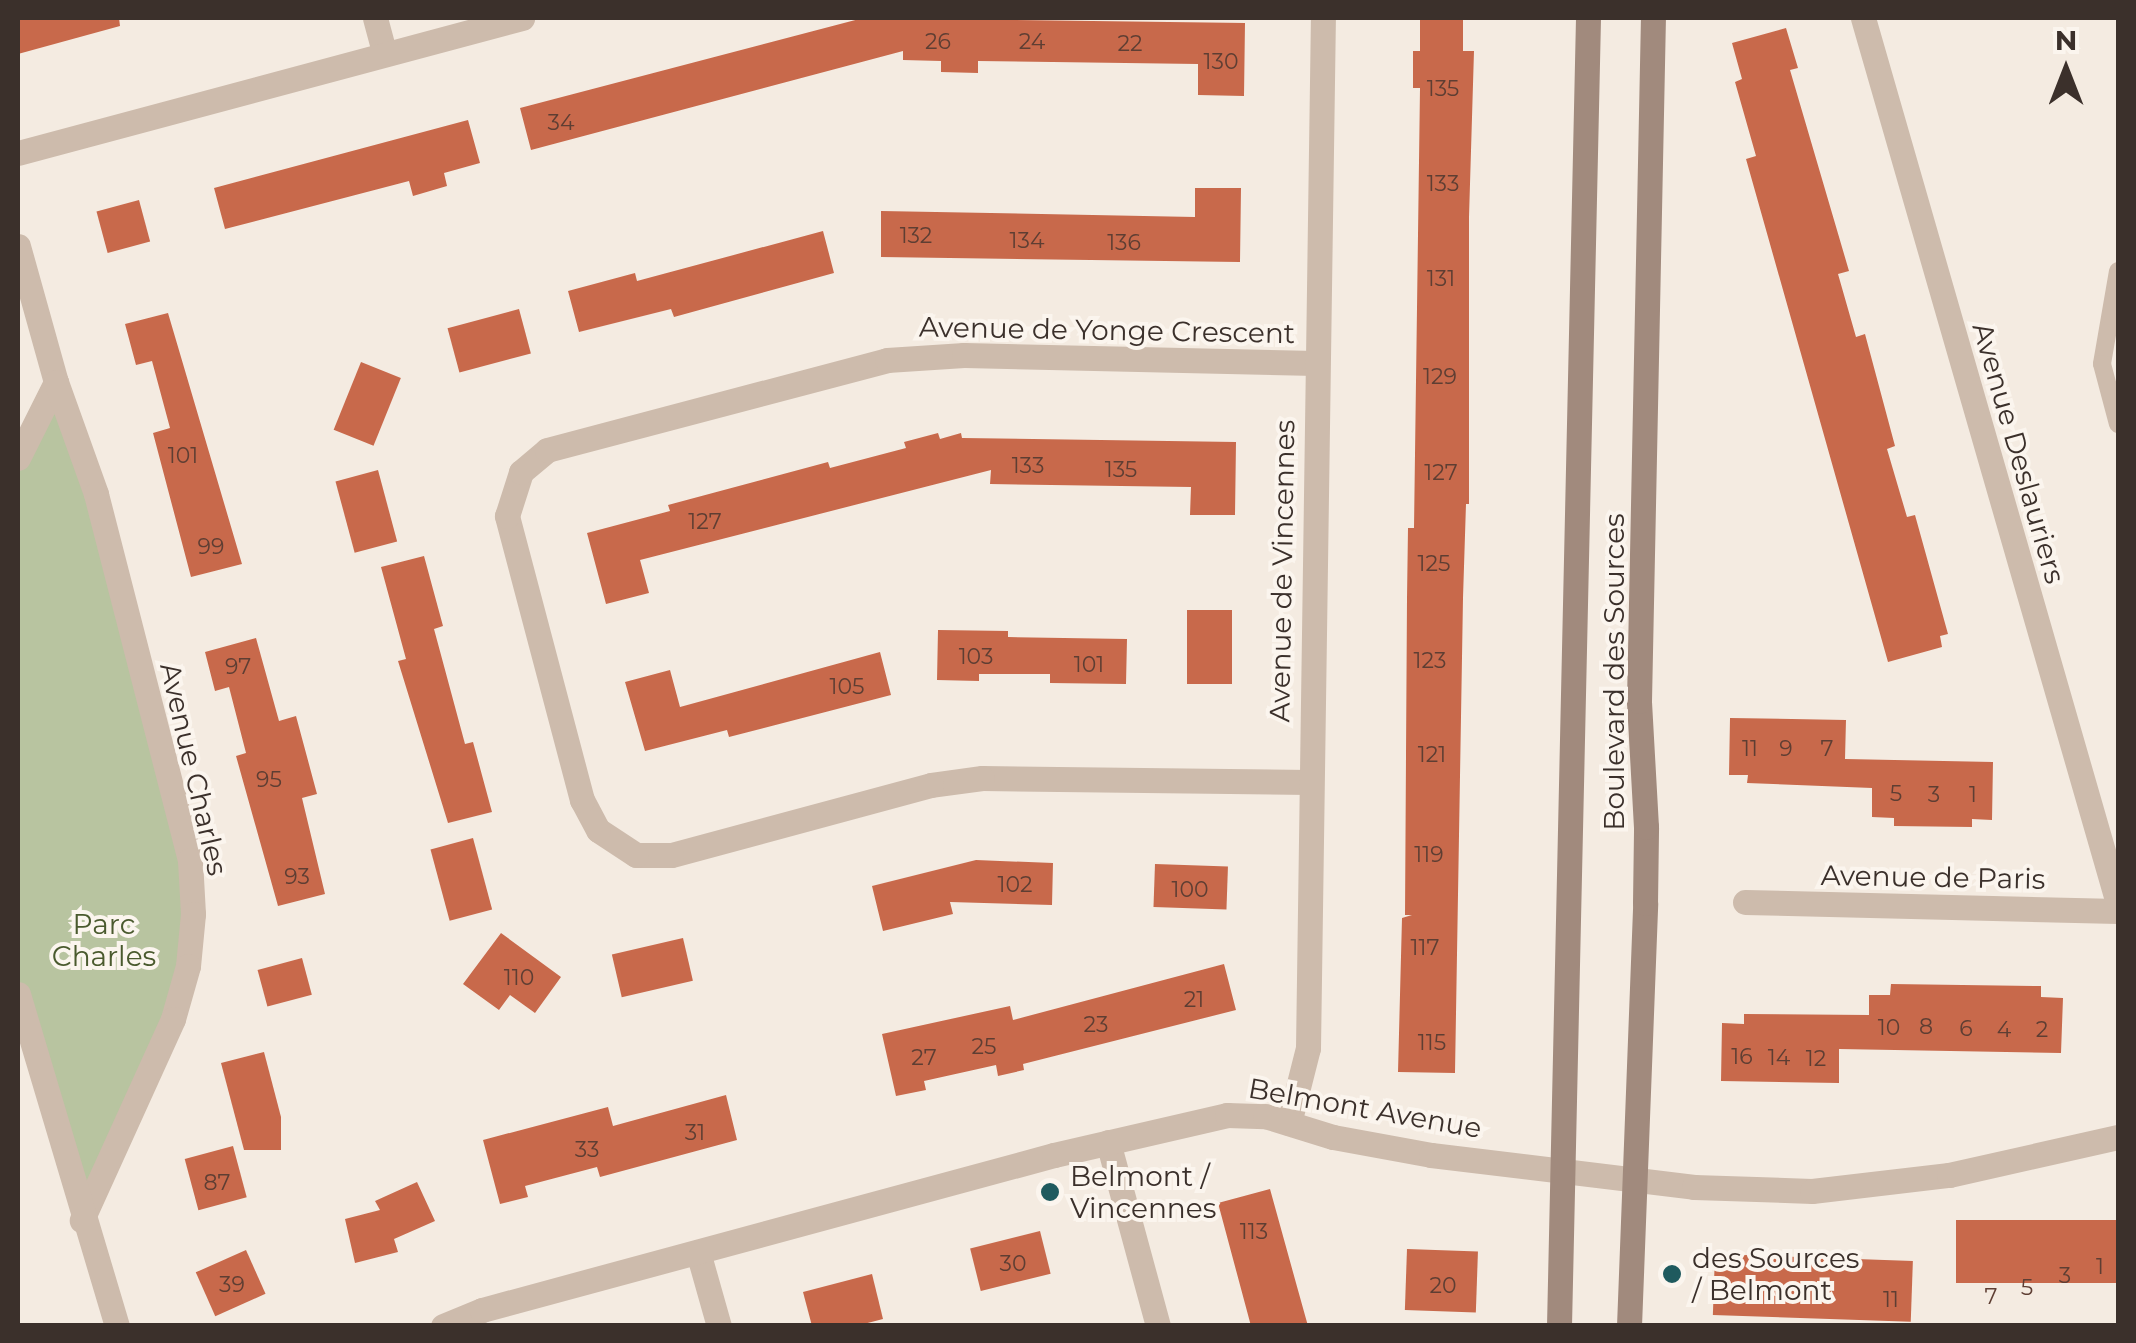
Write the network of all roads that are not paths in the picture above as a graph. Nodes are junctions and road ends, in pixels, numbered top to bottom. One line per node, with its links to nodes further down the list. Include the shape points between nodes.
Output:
1 (375, 18): 7 (street)
2 (522, 18): 7 (street)
3 (1323, 18): 11 (street, Avenue de Vincennes)
4 (1588, 18): 23 (main road, Boulevard des Sources)
5 (1653, 18): 24 (main road, Boulevard des Sources, via 1638,700 1645,903)
6 (1863, 18): 17 (street, Avenue Deslauriers)
7 (384, 51): 8 (street)
8 (18, 153)
9 (18, 246): 12 (street, Avenue Charles)
10 (2118, 271): 13 (lane, via 2102,364)
11 (1316, 362): 15 (street, Avenue de Vincennes); 15 (street, Avenue de Yonge Crescent, via 964,355 887,360 547,450 521,472 507,516 582,800 598,830 636,854 671,854 930,785 982,778)
12 (56, 382): 14 (street); 25 (street, Avenue Charles, via 96,494 126,610 190,860 193,914 173,1020)
13 (2118, 424)
14 (18, 458)
15 (1308, 782): 20 (street, Avenue de Vincennes, via 1308,1048)
16 (1745, 902): 18 (street, Avenue de Paris)
17 (2118, 904)
18 (2118, 911)
19 (18, 994): 25 (street)
20 (1290, 1123): 22 (street, Belmont Avenue, via 1227,1115); 23 (street, Belmont Avenue, via 1431,1155)
21 (2118, 1137): 24 (street, Belmont Avenue, via 1975,1170 1812,1192)
22 (1108, 1142): 26 (street, Belmont Avenue); 30 (street)
23 (1563, 1168): 24 (street, Belmont Avenue); 31 (main road, Boulevard des Sources)
24 (1636, 1178): 32 (main road, Boulevard des Sources)
25 (82, 1220): 27 (street)
26 (698, 1252): 28 (street, Belmont Avenue); 29 (street)
27 (116, 1326)
28 (443, 1326)
29 (719, 1326)
30 (1158, 1326)
31 (1559, 1326)
32 (1629, 1326)

